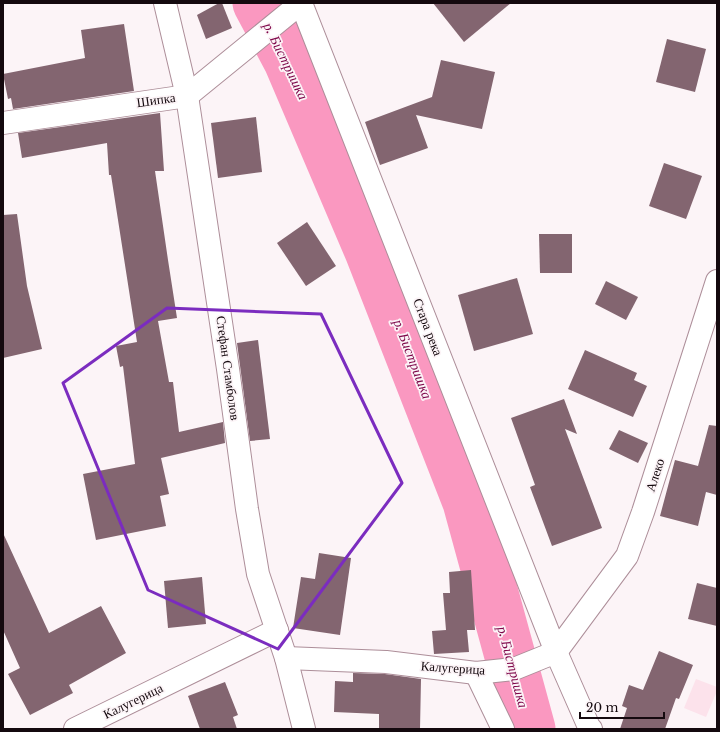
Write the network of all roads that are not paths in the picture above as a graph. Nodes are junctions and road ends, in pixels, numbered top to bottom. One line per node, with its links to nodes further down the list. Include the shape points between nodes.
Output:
1 (165, 3): 3 (street, Стефан Стамболов)
2 (297, 6): 3 (street, Шипка); 7 (street, Стара река)
3 (187, 96): 4 (street, Шипка); 6 (street, Стефан Стамболов, via 247,509 258,574)
4 (3, 123)
5 (717, 281): 7 (street, Алеко, via 627,556)
6 (277, 630): 8 (street, Стефан Стамболов); 10 (street, Калугерица)
7 (556, 652): 9 (street, Калугерица, via 514,669); 13 (street)
8 (286, 658): 9 (street, Калугерица, via 386,662); 11 (street, Стефан Стамболов)
9 (477, 672): 12 (street)
10 (75, 729)
11 (304, 729)
12 (503, 729)
13 (591, 729)

